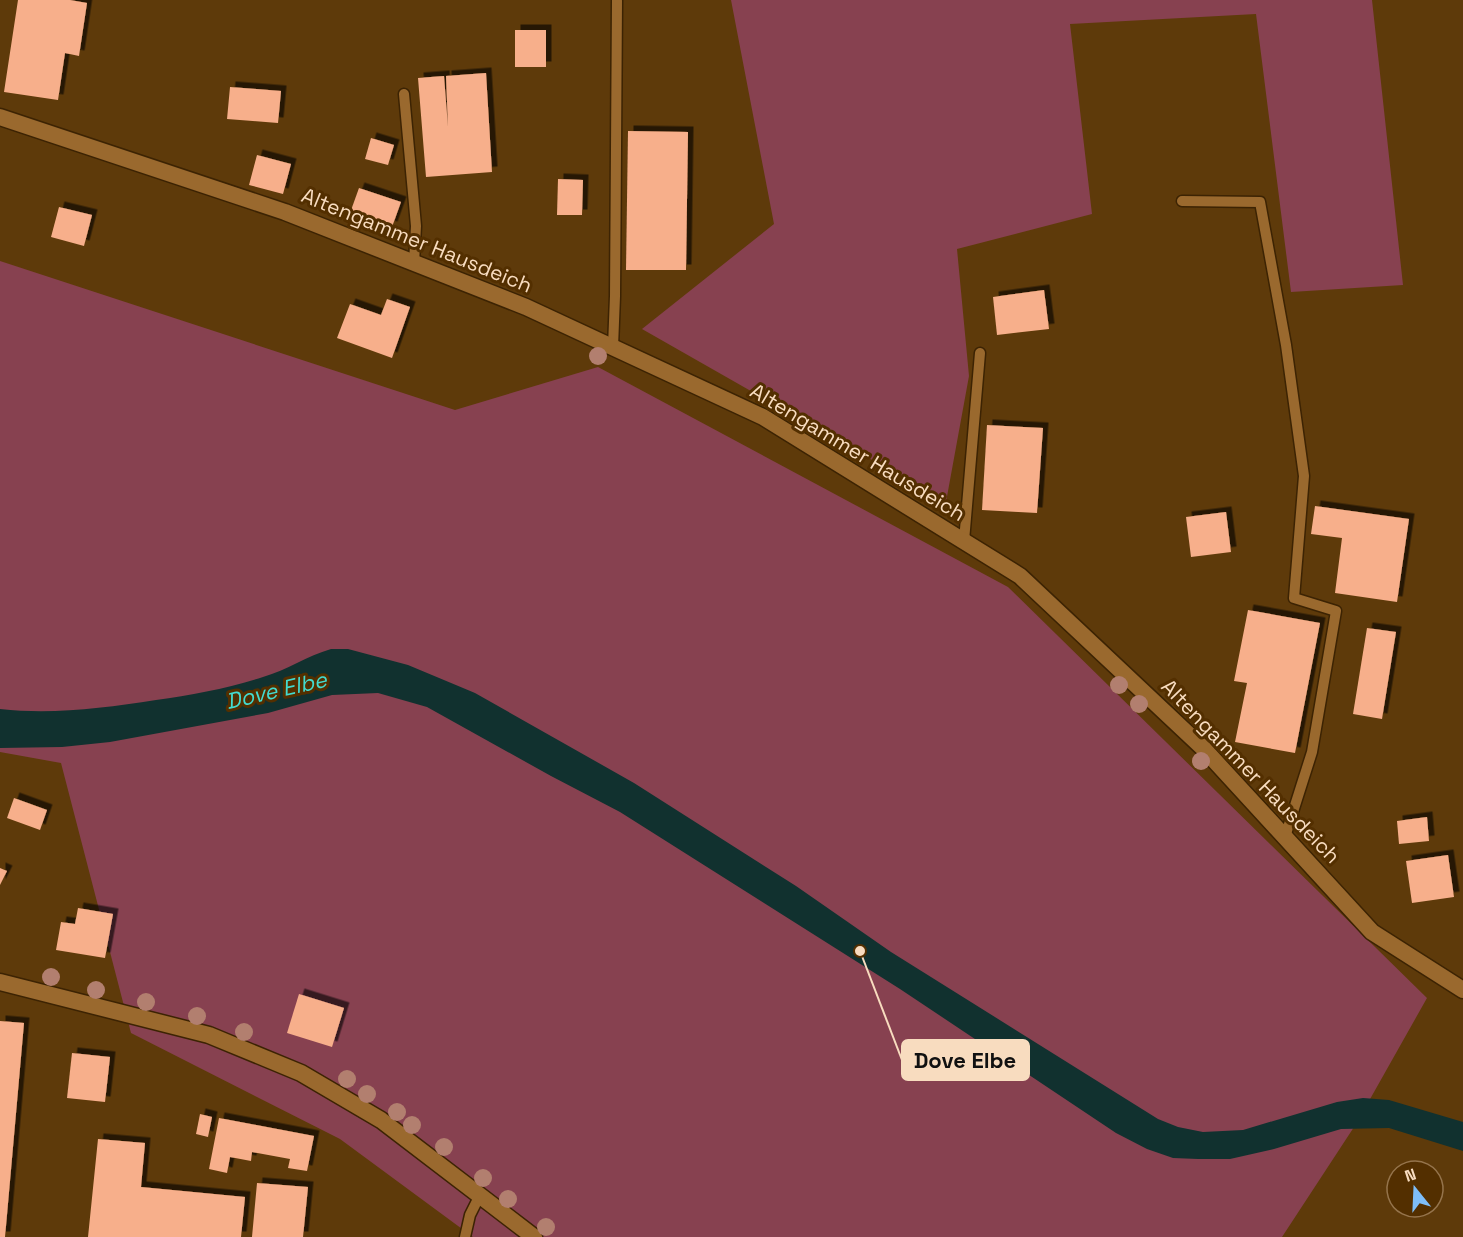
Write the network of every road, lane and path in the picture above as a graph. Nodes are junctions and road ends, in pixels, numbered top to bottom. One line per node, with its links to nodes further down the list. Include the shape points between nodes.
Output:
1 (617, 1): 6 (lane)
2 (404, 94): 5 (lane, via 416,226)
3 (0, 117): 5 (street, Altengammer Hausdeich, via 285,212)
4 (1182, 201): 9 (lane, via 1260,202 1304,476 1294,598 1336,611 1312,752)
5 (414, 263): 6 (street, Altengammer Hausdeich, via 526,307)
6 (612, 347): 8 (street, Altengammer Hausdeich, via 763,417)
7 (980, 352): 8 (lane)
8 (964, 541): 9 (street, Altengammer Hausdeich, via 1020,576 1203,748)
9 (1285, 837): 11 (street, Altengammer Hausdeich, via 1372,932)
10 (0, 982): 12 (street, via 209,1035 302,1073 381,1120)
11 (1463, 990)
12 (480, 1195): 13 (lane); 14 (street)
13 (465, 1237)
14 (534, 1237)

